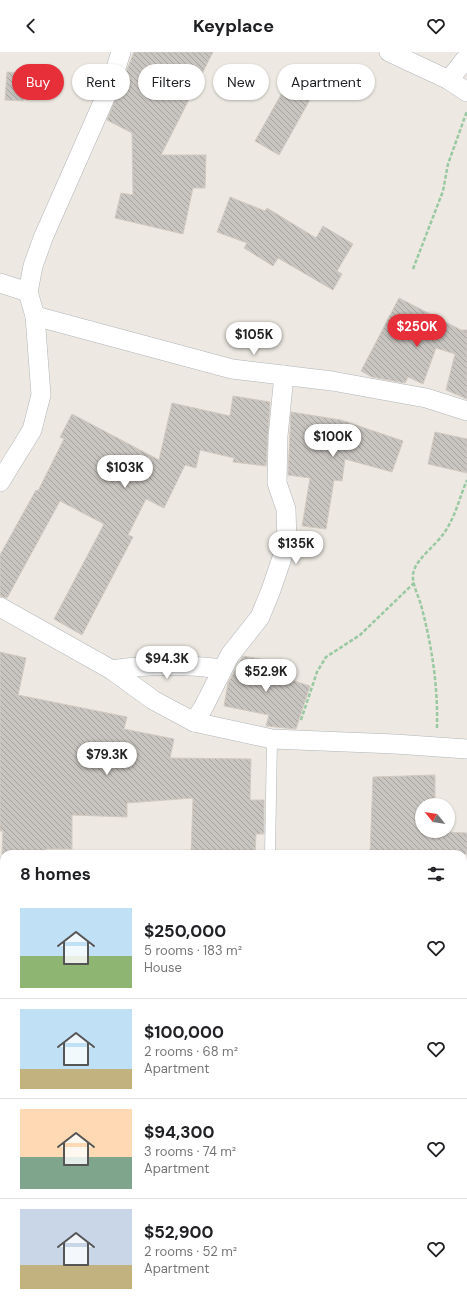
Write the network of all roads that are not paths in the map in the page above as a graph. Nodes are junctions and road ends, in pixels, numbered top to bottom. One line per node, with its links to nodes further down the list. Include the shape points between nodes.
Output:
1 (121, 52): 7 (street, via 111,84 43,238 33,266)
2 (389, 52): 4 (street)
3 (467, 56): 4 (street)
4 (449, 80): 5 (street)
5 (467, 92)
6 (0, 283): 7 (street)
7 (28, 292): 8 (street)
8 (35, 316): 9 (street, via 232,369); 11 (street, via 41,395 32,430)
9 (284, 375): 10 (street, via 332,380 426,398); 13 (street, via 278,436 277,483 286,509 287,543 260,617)
10 (467, 411)
11 (1, 479)
12 (0, 607): 14 (street)
13 (222, 669): 14 (street, via 193,665 149,665); 15 (street)
14 (112, 670): 15 (street, via 153,700)
15 (194, 722): 16 (street)
16 (272, 739): 17 (street); 18 (lane)
17 (467, 749)
18 (270, 850)

